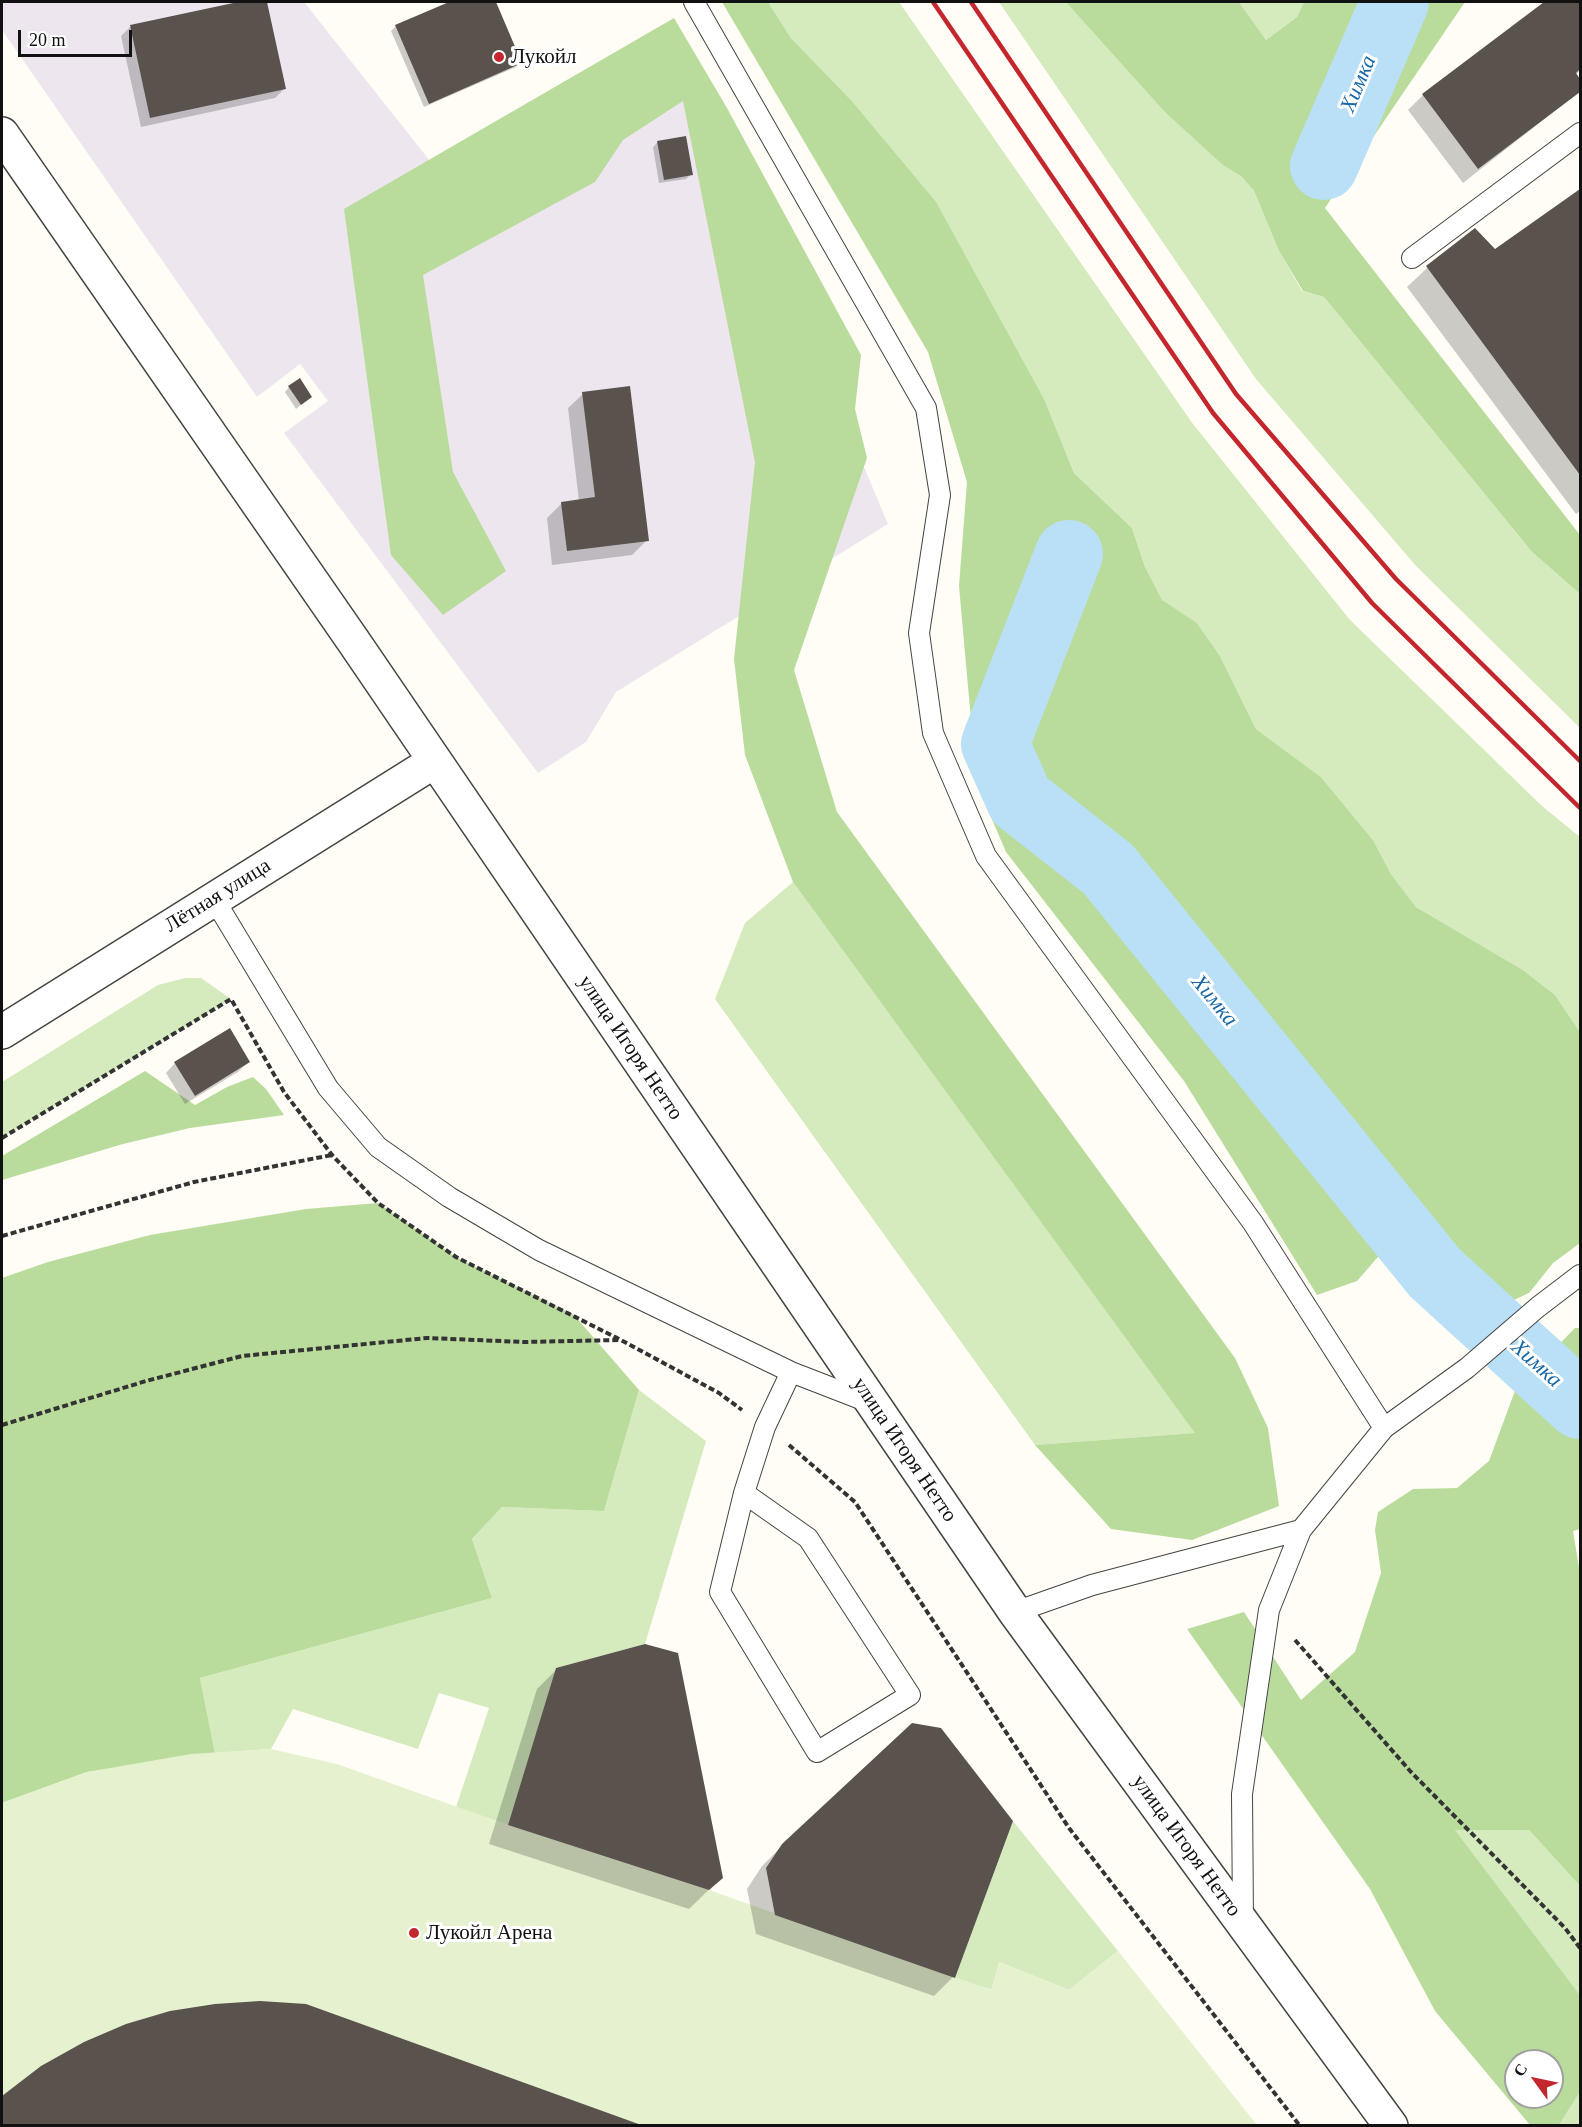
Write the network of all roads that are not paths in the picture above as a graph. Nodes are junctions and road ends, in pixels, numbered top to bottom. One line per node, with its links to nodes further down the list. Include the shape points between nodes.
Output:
1 (694, 2): 11 (lane, via 926,408 940,495 919,633 933,733 986,856 1253,1223)
2 (1581, 133): 4 (lane)
3 (2, 137): 5 (street, улица Игоря Нетто)
4 (1412, 258)
5 (435, 761): 6 (street, Лётная улица); 10 (street, улица Игоря Нетто)
6 (214, 899): 7 (street, Лётная улица); 9 (lane, via 328,1088 378,1147 449,1197 539,1250)
7 (2, 1032)
8 (1581, 1275): 11 (lane, via 1467,1368)
9 (792, 1372): 10 (lane); 12 (lane, via 765,1427)
10 (872, 1403): 14 (street, улица Игоря Нетто)
11 (1384, 1428): 13 (lane)
12 (744, 1493): 12 (lane, via 720,1592 817,1752 910,1695 808,1538)
13 (1301, 1530): 14 (lane, via 1092,1585); 15 (lane, via 1269,1611 1242,1794)
14 (1015, 1612): 15 (street, улица Игоря Нетто)
15 (1243, 1924): 16 (street, улица Игоря Нетто)
16 (1391, 2126)

